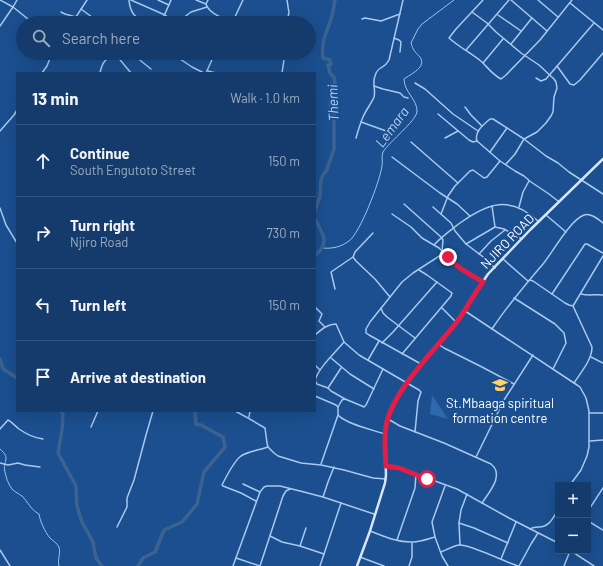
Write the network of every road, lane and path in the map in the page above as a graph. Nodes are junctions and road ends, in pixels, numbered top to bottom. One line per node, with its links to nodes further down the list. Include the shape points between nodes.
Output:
1 (0, 0): 19 (street)
2 (17, 0): 19 (street)
3 (87, 0): 20 (street)
4 (130, 0): 25 (street); 30 (street)
5 (158, 0): 17 (street)
6 (171, 0): 17 (street)
7 (196, 0): 18 (street)
8 (208, 0): 18 (street)
9 (243, 0): 33 (street)
10 (288, 0): 34 (street)
11 (403, 0): 23 (street)
12 (483, 0): 22 (street)
13 (510, 0): 24 (street); 36 (street)
14 (538, 0): 35 (street)
15 (572, 0): 16 (street)
16 (570, 3): 35 (street); 38 (street)
17 (169, 5): 25 (street)
18 (207, 5): 31 (street); 32 (street, via 209,10)
19 (13, 7): 26 (street); 40 (street)
20 (81, 9): 28 (street); 29 (street)
21 (61, 12): 27 (street)
22 (472, 12): 39 (street); 47 (street, via 448,38)
23 (400, 14): 37 (street, via 381,21); 44 (street)
24 (498, 14): 39 (street); 42 (street)
25 (165, 15)
26 (24, 16)
27 (72, 16)
28 (77, 16)
29 (90, 16)
30 (135, 16)
31 (186, 16)
32 (219, 16)
33 (235, 16)
34 (288, 16)
35 (558, 17): 43 (street)
36 (532, 18): 42 (street); 43 (street)
37 (362, 19)
38 (594, 23): 41 (street); 59 (street)
39 (488, 25): 45 (street); 47 (street)
40 (0, 26)
41 (603, 30)
42 (521, 31): 46 (street)
43 (547, 31): 50 (street)
44 (394, 38): 48 (street, via 400,40); 69 (street, via 387,65 378,69)
45 (503, 38): 46 (street); 58 (street)
46 (511, 44): 50 (street)
47 (466, 50): 58 (street)
48 (400, 52)
49 (603, 53): 59 (street, via 574,85 570,84)
50 (525, 55): 58 (street, via 502,78); 66 (street)
51 (49, 60): 61 (street)
52 (106, 60): 62 (street)
53 (119, 60): 63 (street)
54 (140, 60): 60 (street)
55 (182, 60): 64 (street)
56 (212, 60): 64 (street)
57 (284, 60): 65 (street)
58 (483, 64)
59 (557, 66): 66 (street)
60 (151, 69)
61 (43, 72)
62 (100, 72)
63 (130, 72)
64 (206, 72)
65 (282, 72)
66 (550, 75): 67 (street, via 543,81); 83 (street, via 557,84 552,116 537,132)
67 (536, 78)
68 (415, 83): 79 (street)
69 (374, 86): 70 (street, via 400,93); 74 (street, via 373,98)
70 (408, 98)
71 (465, 107): 75 (street)
72 (16, 111): 77 (street)
73 (438, 114): 78 (street)
74 (361, 122): 80 (street); 81 (street)
75 (482, 126): 76 (street, via 492,118); 79 (street)
76 (507, 128): 83 (street); 86 (street)
77 (0, 131)
78 (458, 131): 82 (street); 84 (street, via 472,142)
79 (478, 131): 84 (street)
80 (389, 132)
81 (356, 138)
82 (445, 138)
83 (524, 140): 90 (street); 91 (street)
84 (477, 141): 86 (street)
85 (410, 142): 93 (street)
86 (490, 152): 89 (street)
87 (392, 157): 95 (street)
88 (603, 159): 91 (street, NJIRO ROAD)
89 (500, 161): 90 (street); 93 (street, via 486,178 472,170)
90 (506, 165): 92 (street)
91 (582, 180): 94 (street); 96 (street, NJIRO ROAD)
92 (529, 181): 96 (street); 100 (street)
93 (458, 183): 95 (street)
94 (603, 194)
95 (447, 198): 103 (street); 105 (street)
96 (559, 202): 104 (street, NJIRO ROAD)
97 (404, 204): 113 (street)
98 (492, 206): 100 (street); 105 (street); 109 (street)
99 (433, 207): 103 (street)
100 (519, 207): 106 (street)
101 (0, 208): 115 (street)
102 (392, 214): 117 (street)
103 (441, 214): 108 (street)
104 (546, 215): 106 (street, NJIRO ROAD); 111 (street)
105 (470, 216): 108 (street)
106 (539, 222): 114 (street, NJIRO ROAD)
107 (603, 223): 111 (street, via 592,216 584,215)
108 (454, 227): 113 (street); 116 (street)
109 (495, 227): 110 (street); 116 (street)
110 (505, 230): 114 (street); 121 (street)
111 (566, 232): 127 (street)
112 (373, 233): 123 (street)
113 (441, 237): 117 (street); 118 (street)
114 (522, 239): 124 (street, NJIRO ROAD)
115 (16, 241)
116 (466, 244): 121 (street)
117 (434, 245): 118 (street)
118 (442, 251): 119 (street)
119 (444, 253): 126 (street); 129 (street, via 452,262)
120 (603, 253): 131 (street, via 585,244)
121 (479, 254): 125 (street)
122 (603, 256): 132 (street)
123 (353, 257): 130 (street, via 331,272); 134 (street)
124 (503, 259): 125 (street, NJIRO ROAD); 127 (street)
125 (495, 268): 129 (street, NJIRO ROAD)
126 (419, 270): 128 (street); 134 (street, via 402,282)
127 (528, 281): 131 (street, via 533,281); 135 (street)
128 (437, 282): 139 (street, via 452,293); 142 (street)
129 (483, 282): 140 (street, NJIRO ROAD)
130 (335, 289)
131 (551, 294): 136 (street)
132 (581, 294): 133 (street); 136 (street)
133 (603, 296)
134 (390, 297): 138 (street)
135 (514, 298): 144 (street); 161 (street, via 555,324 564,333 566,343)
136 (573, 306): 153 (street, via 592,347)
137 (316, 308): 143 (street, via 322,314 318,321)
138 (381, 308): 142 (street, via 384,315); 147 (street, via 365,331)
139 (442, 308): 141 (street); 146 (street)
140 (465, 311): 141 (street, NJIRO ROAD); 144 (street)
141 (457, 322): 150 (street, NJIRO ROAD)
142 (398, 326): 146 (street); 149 (street)
143 (325, 327): 145 (street); 148 (street, via 336,324)
144 (492, 329): 152 (street)
145 (316, 335)
146 (415, 338): 151 (street)
147 (379, 341): 149 (street); 155 (street)
148 (344, 342): 154 (street); 155 (street)
149 (382, 343): 151 (street)
150 (438, 344): 157 (street, NJIRO ROAD); 165 (street)
151 (402, 354): 157 (street)
152 (533, 355): 161 (street); 165 (street)
153 (591, 356): 156 (street); 164 (street)
154 (331, 358): 159 (street); 162 (street)
155 (368, 360): 160 (street)
156 (603, 363)
157 (422, 364): 163 (street, NJIRO ROAD)
158 (316, 366): 162 (street)
159 (342, 367): 166 (street); 167 (street)
160 (383, 369): 163 (street); 167 (street)
161 (553, 369): 164 (street)
162 (320, 370): 166 (street, via 316,382)
163 (407, 382): 179 (street, NJIRO ROAD); 182 (street, via 421,392)
164 (574, 383): 175 (street, via 580,387 586,398)
165 (514, 384): 188 (street)
166 (328, 388): 169 (street)
167 (374, 389): 169 (street, via 364,407)
168 (316, 396): 170 (street)
169 (345, 399): 170 (street)
170 (338, 408): 177 (street)
171 (98, 412): 180 (street)
172 (153, 412): 215 (street, via 127,498 127,507)
173 (237, 412): 178 (street)
174 (250, 412): 178 (street)
175 (589, 413): 176 (street); 185 (street)
176 (603, 414)
177 (338, 415): 183 (street, via 352,423); 190 (street)
178 (248, 418): 187 (street, via 265,428)
179 (388, 419): 182 (street); 183 (street, NJIRO ROAD)
180 (91, 428)
181 (0, 429): 184 (street, via 8,420 30,436)
182 (415, 432): 188 (street)
183 (385, 434): 191 (street, NJIRO ROAD)
184 (43, 439)
185 (590, 440): 186 (street); 196 (street, via 587,456)
186 (603, 440)
187 (268, 447): 190 (street, via 278,456 292,461); 206 (street, via 240,457 222,485)
188 (476, 457): 208 (street, via 491,464 496,470 496,479)
189 (0, 463): 192 (street)
190 (321, 465): 193 (street)
191 (386, 466): 194 (street); 195 (street, NJIRO ROAD)
192 (40, 467)
193 (334, 468): 195 (street); 205 (street)
194 (416, 474): 198 (street); 223 (street)
195 (386, 479): 210 (street, NJIRO ROAD)
196 (572, 482)
197 (243, 484): 201 (street)
198 (445, 485): 204 (street); 222 (street, via 432,522)
199 (603, 488): 202 (street)
200 (291, 489): 201 (street, via 270,485); 205 (street); 221 (street, via 283,496)
201 (260, 492): 206 (street)
202 (600, 492): 203 (street); 209 (street)
203 (603, 493)
204 (467, 494): 208 (street); 213 (street)
205 (323, 497): 207 (street)
206 (256, 502): 235 (street)
207 (341, 503): 210 (street); 231 (street)
208 (482, 503): 212 (street)
209 (591, 506)
210 (375, 514): 219 (street, NJIRO ROAD)
211 (555, 514): 217 (street, via 546,526)
212 (516, 522): 217 (street); 226 (street)
213 (459, 523): 226 (street); 227 (street)
214 (591, 523): 218 (street)
215 (117, 527)
216 (306, 528): 228 (street)
217 (530, 528): 220 (street)
218 (603, 530)
219 (370, 531): 223 (street); 234 (street, NJIRO ROAD)
220 (538, 533): 224 (street); 245 (street)
221 (270, 536): 228 (street); 239 (street)
222 (435, 537): 225 (street); 230 (street)
223 (397, 540): 225 (street)
224 (555, 542)
225 (412, 543): 243 (street)
226 (508, 543): 236 (street)
227 (460, 545): 230 (street); 236 (street)
228 (300, 546): 231 (street)
229 (0, 550): 237 (street)
230 (441, 552): 244 (street)
231 (324, 554): 240 (street)
232 (570, 554): 246 (street)
233 (576, 554): 247 (street)
234 (360, 557): 241 (street, NJIRO ROAD); 242 (street)
235 (236, 558): 238 (street); 239 (street)
236 (501, 559): 245 (street)
237 (10, 566)
238 (233, 566)
239 (260, 566)
240 (320, 566)
241 (357, 566)
242 (384, 566)
243 (409, 566)
244 (448, 566)
245 (519, 566)
246 (564, 566)
247 (594, 566)

